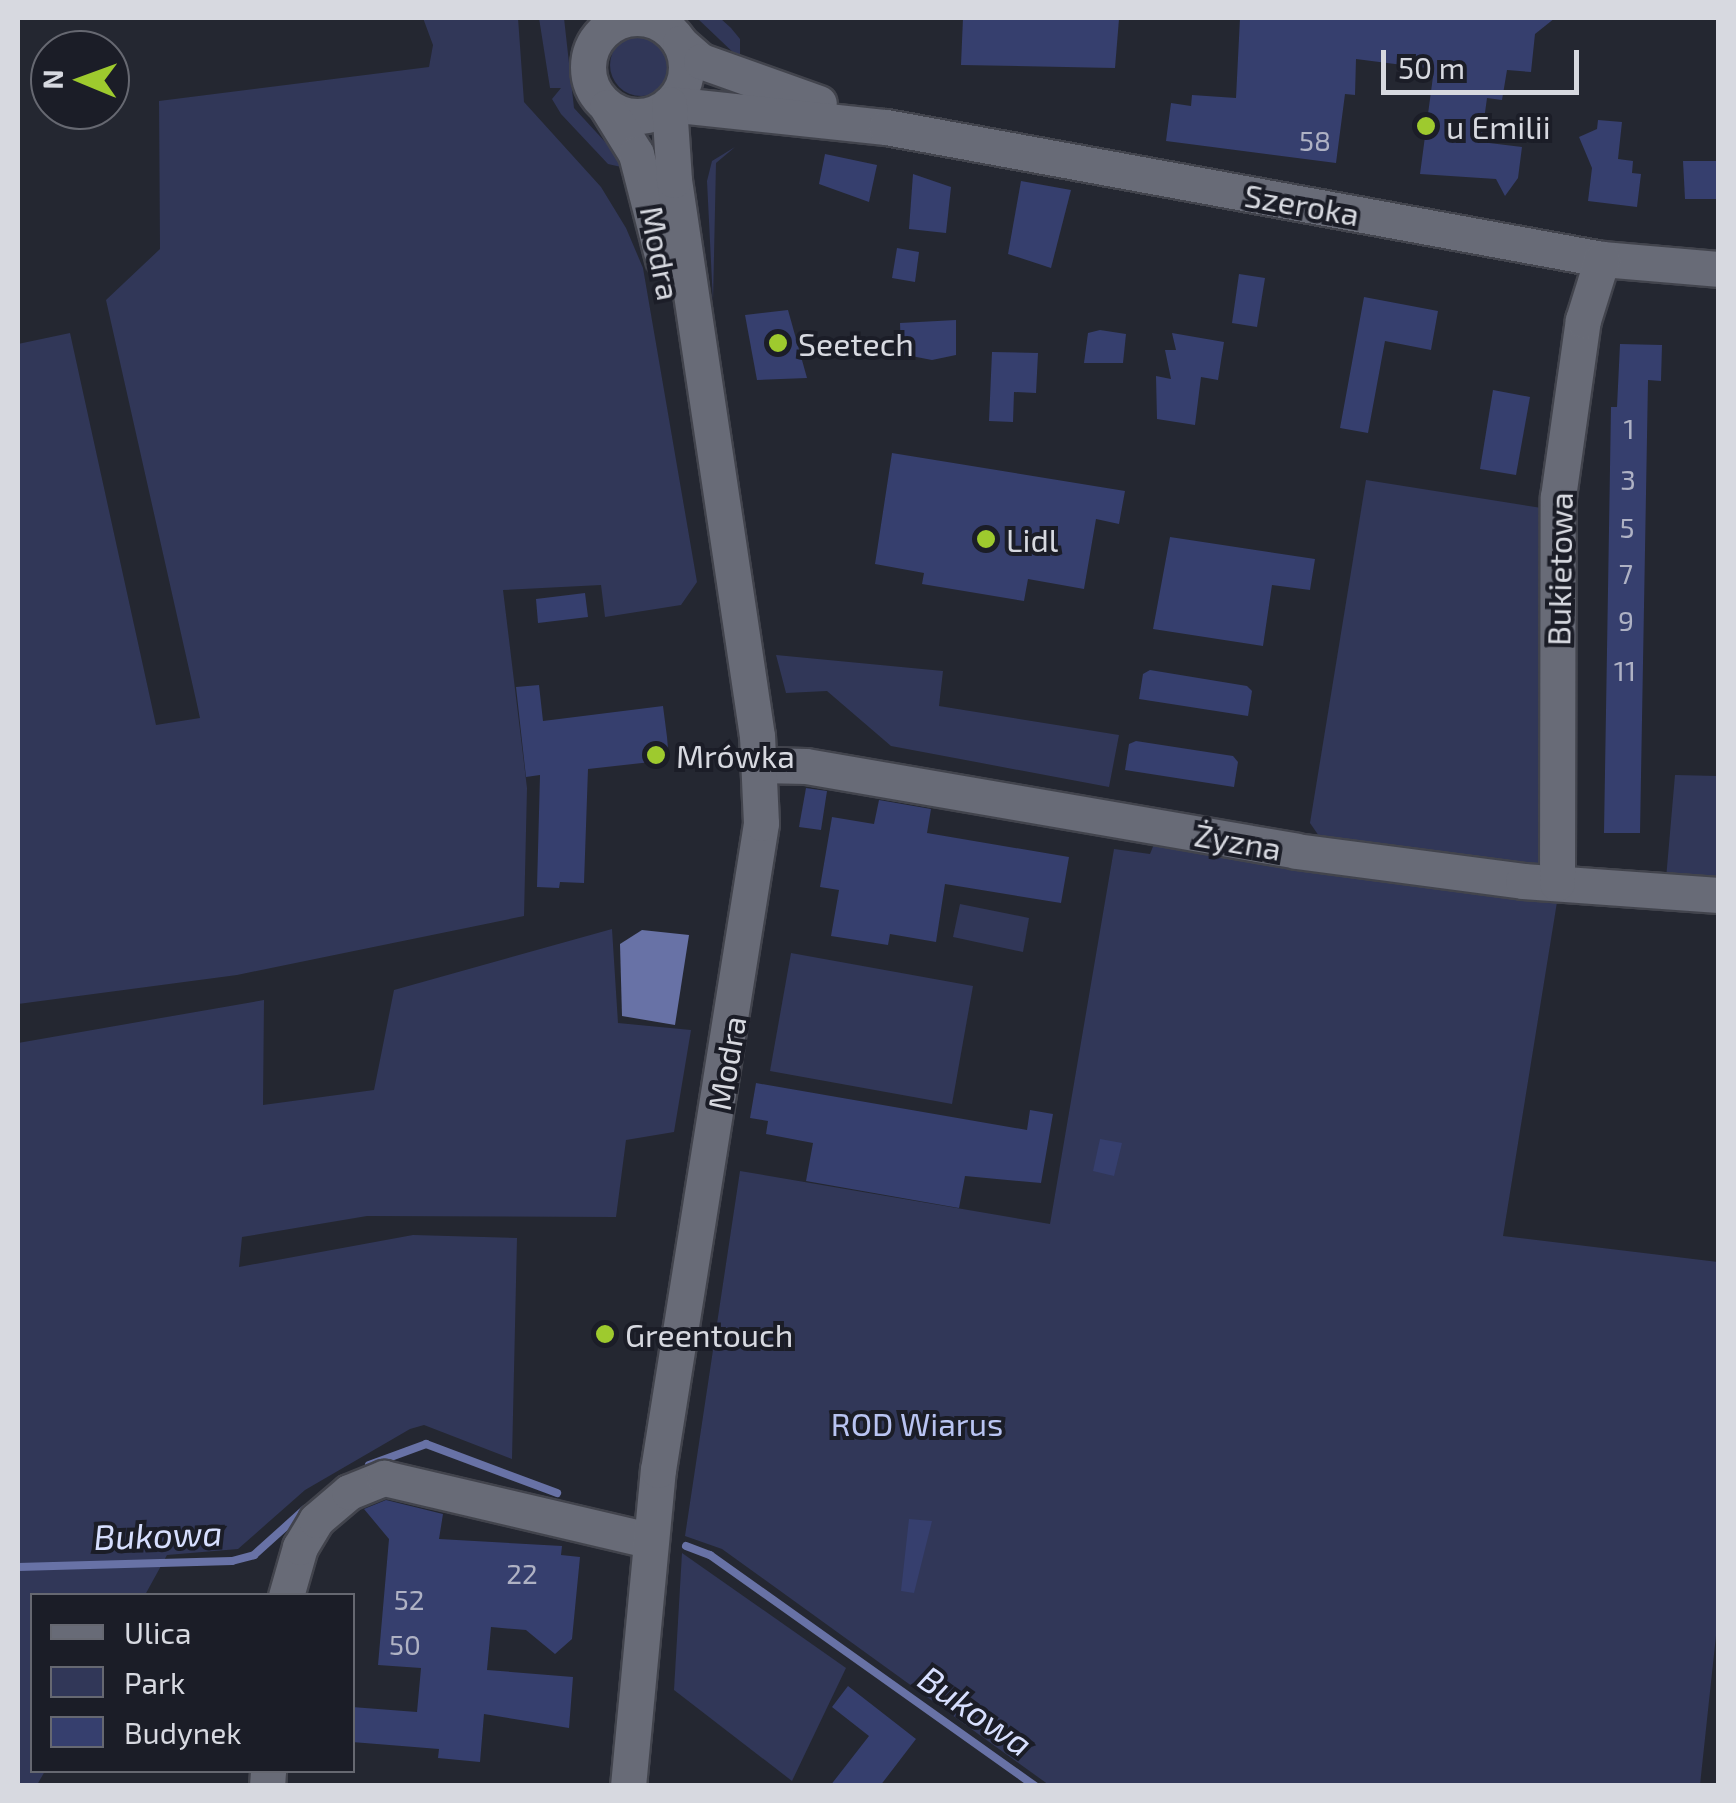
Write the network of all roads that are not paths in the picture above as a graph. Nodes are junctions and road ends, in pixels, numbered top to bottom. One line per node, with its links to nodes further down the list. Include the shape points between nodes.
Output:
1 (640, 18): 2 (street); 3 (street, via 666,28)
2 (588, 32): 5 (street, via 588,78)
3 (680, 44): 4 (street, via 685,78); 6 (street, Szeroka, via 704,62)
4 (669, 104): 5 (street, via 640,117); 6 (street, Szeroka); 9 (street, Modra, via 672,168)
5 (607, 107): 9 (street, Modra, via 629,138 649,194 691,422)
6 (886, 127): 7 (street, Szeroka)
7 (1602, 260): 8 (street, Szeroka); 11 (street, Bukietowa, via 1583,320 1558,497)
8 (1718, 268)
9 (732, 584): 10 (street, Modra)
10 (760, 766): 11 (street, Żyzna, via 806,766 1296,851); 13 (street, Modra, via 758,870)
11 (1557, 883): 12 (street, Żyzna)
12 (1718, 895)
13 (650, 1540): 14 (street, via 384,1478 349,1492 316,1520); 15 (street, Modra)
14 (287, 1593)
15 (628, 1786)

